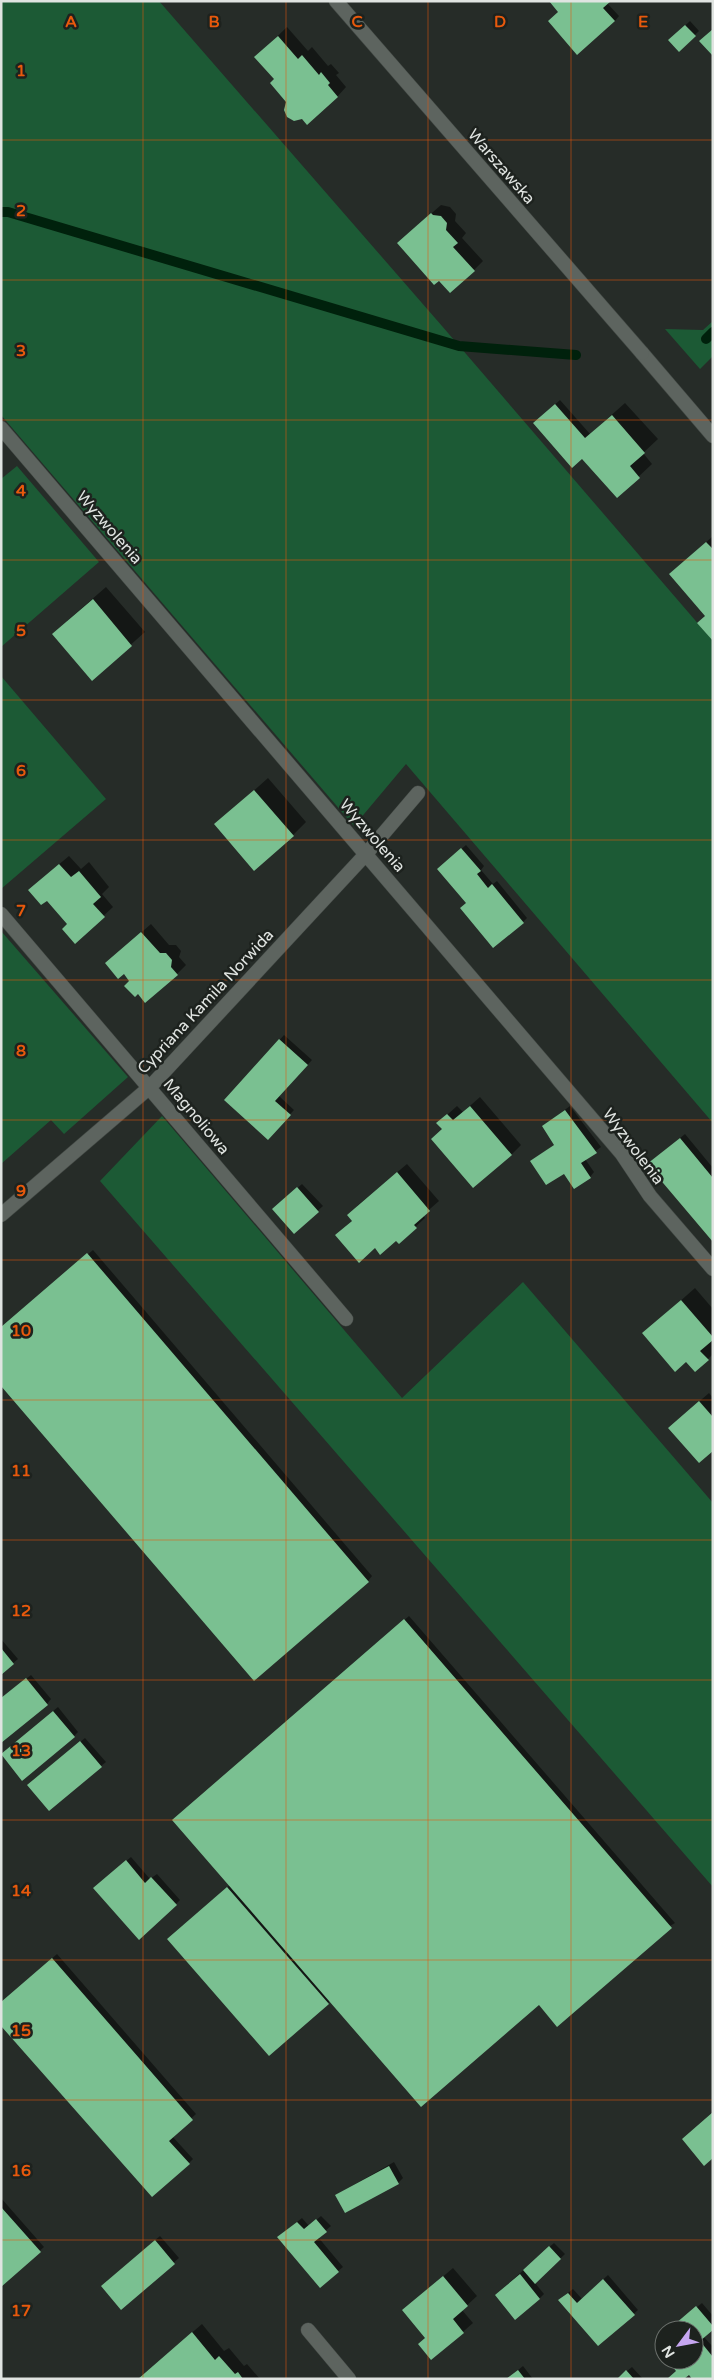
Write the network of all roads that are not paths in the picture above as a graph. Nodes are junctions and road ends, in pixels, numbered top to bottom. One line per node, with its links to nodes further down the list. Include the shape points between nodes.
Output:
1 (336, 1): 3 (street, Warszawska)
2 (1, 428): 5 (street, Wyzwolenia)
3 (713, 436)
4 (418, 794): 5 (street, Cypriana Kamila Norwida)
5 (366, 854): 7 (street, Cypriana Kamila Norwida); 9 (street, Wyzwolenia, via 622,1154 650,1196)
6 (1, 914): 7 (street, Magnoliowa)
7 (150, 1087): 8 (street, Cypriana Kamila Norwida); 10 (street, Magnoliowa)
8 (1, 1215)
9 (713, 1269)
10 (346, 1319)
11 (308, 2330): 12 (street)
12 (349, 2379)

